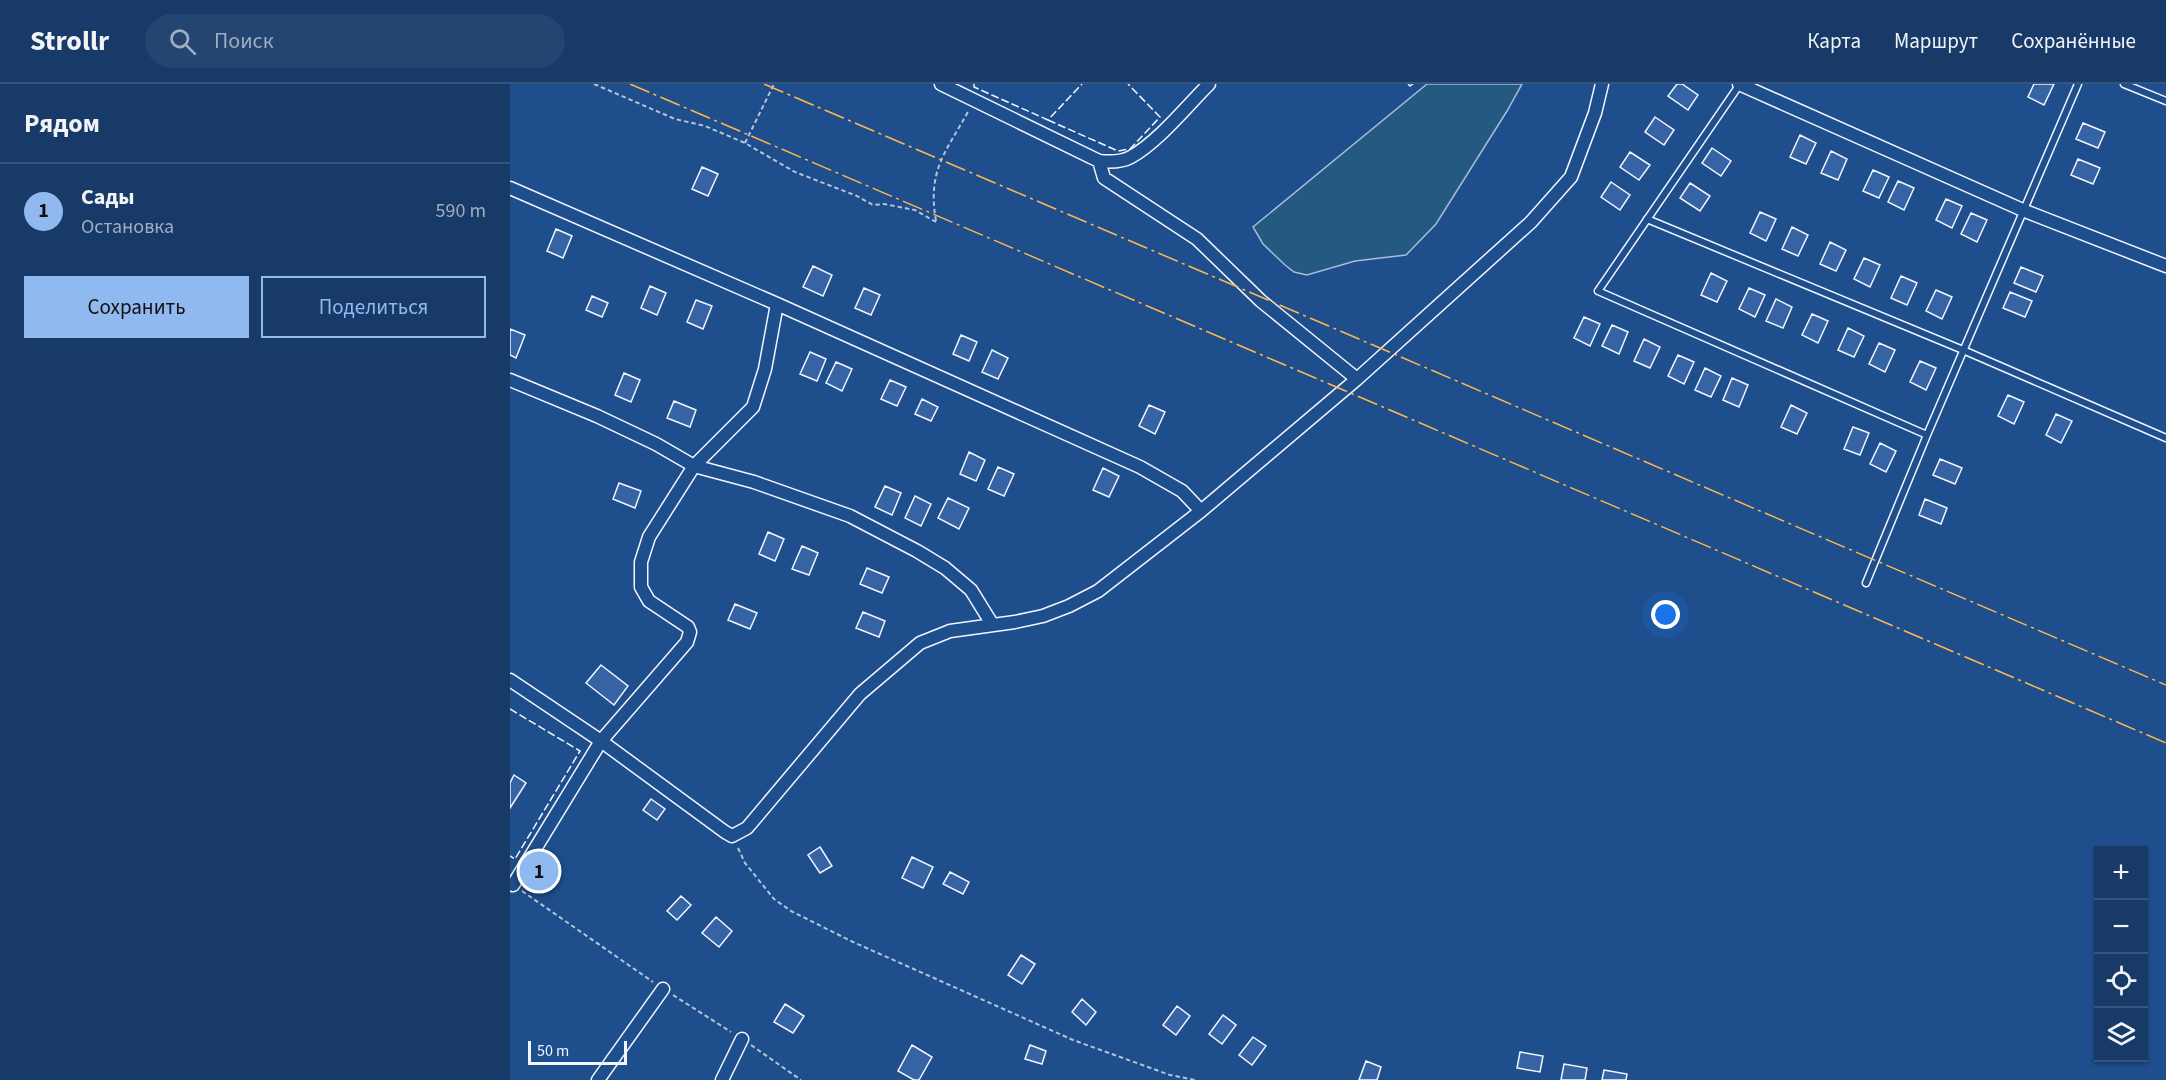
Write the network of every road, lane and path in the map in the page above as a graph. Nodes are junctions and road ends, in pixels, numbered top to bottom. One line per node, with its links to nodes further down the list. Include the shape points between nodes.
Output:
1 (594, 84): 11 (path, via 675,119 705,126)
2 (774, 84): 11 (path)
3 (1209, 84): 12 (street, via 1129,158)
4 (1602, 84): 19 (street, via 1571,177 1531,222)
5 (1739, 84): 14 (street); 15 (lane)
6 (2078, 84): 14 (lane)
7 (2124, 84): 10 (lane)
8 (949, 86): 9 (street)
9 (974, 99): 11 (path, via 934,180 936,222 915,210 873,205 795,172); 12 (street)
10 (2166, 101)
11 (745, 143)
12 (1099, 161): 19 (street, via 1104,178 1197,239 1261,301)
13 (510, 188): 17 (street)
14 (2025, 211): 16 (street); 18 (lane)
15 (1647, 219): 18 (lane); 21 (lane, via 1598,291)
16 (2166, 266)
17 (777, 304): 23 (street, via 765,369 753,407); 24 (street, via 1140,467 1182,491)
18 (1963, 350): 21 (lane); 22 (lane)
19 (1357, 379): 24 (street)
20 (510, 380): 23 (street, via 597,416)
21 (1927, 435): 25 (lane)
22 (2166, 438)
23 (694, 466): 26 (street, via 754,482 850,516 917,551 971,590); 28 (street, via 649,537 640,562 641,587 649,601 688,627 687,642)
24 (1201, 511): 26 (street, via 1098,591 1042,616)
25 (1866, 583)
26 (992, 624): 29 (street, via 950,631 920,643 888,668 860,694 747,828)
27 (510, 680): 28 (street)
28 (601, 741): 29 (street); 30 (street)
29 (732, 836): 35 (path, via 758,881 791,910 853,942 1073,1040 1170,1075)
30 (513, 885)
31 (663, 989): 33 (street)
32 (742, 1039): 34 (street)
33 (598, 1080)
34 (722, 1080)
35 (1195, 1080)

